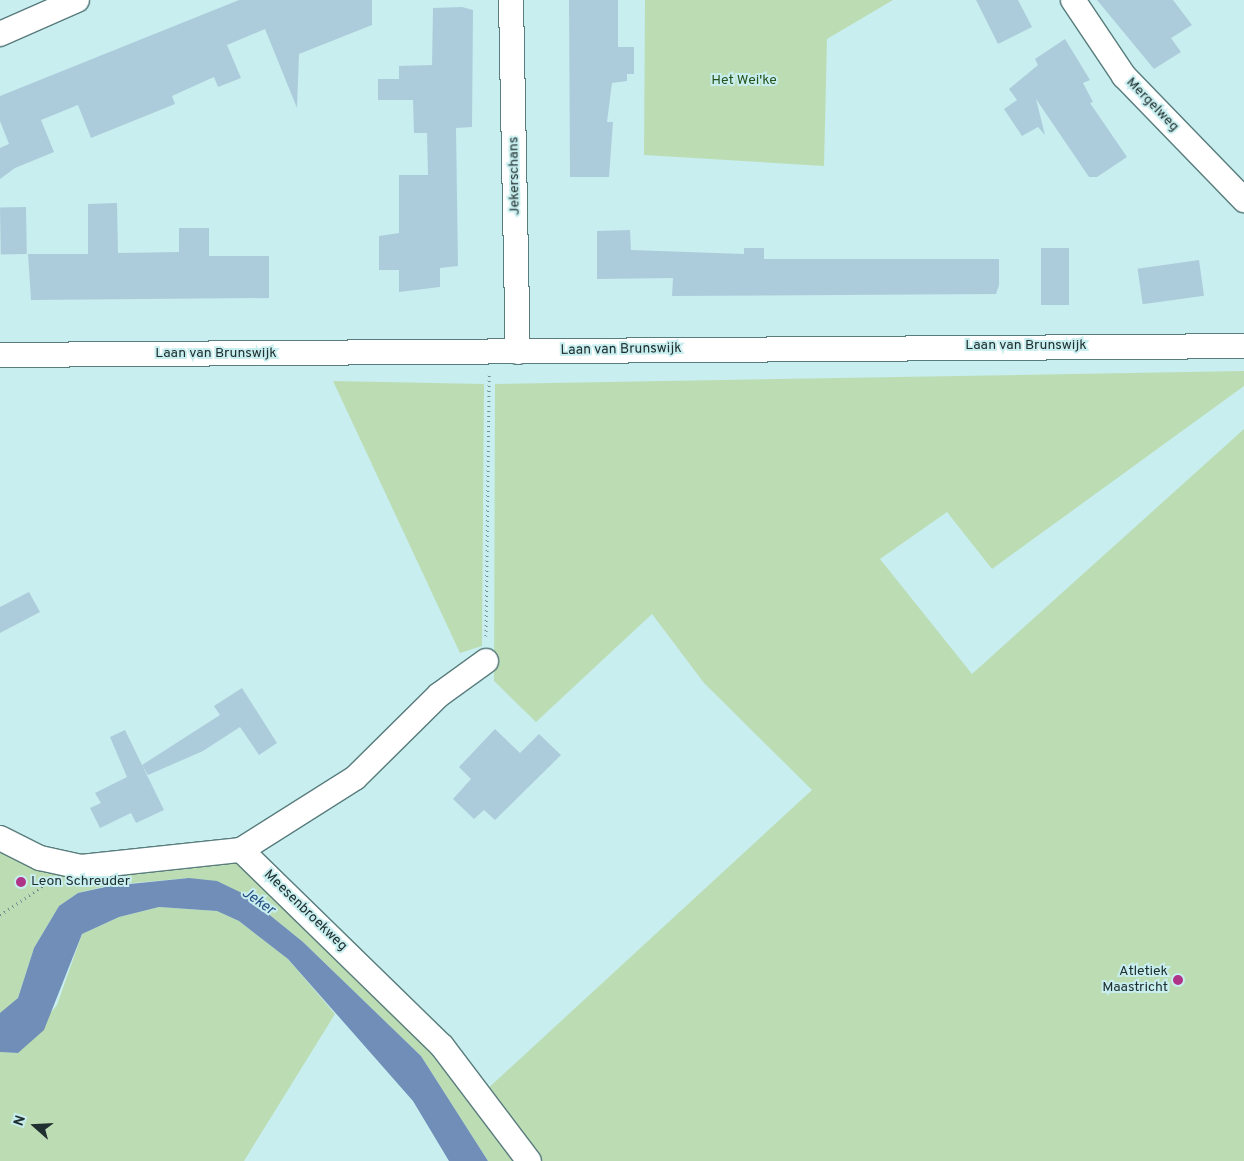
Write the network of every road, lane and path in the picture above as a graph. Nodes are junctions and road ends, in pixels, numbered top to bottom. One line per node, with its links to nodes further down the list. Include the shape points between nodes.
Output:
1 (77, 0): 4 (street)
2 (511, 0): 8 (street, Jekerschans)
3 (1073, 0): 5 (street, Mergelweg, via 1124,76)
4 (0, 34)
5 (1244, 200)
6 (1243, 345): 8 (street, Laan van Brunswijk)
7 (489, 352): 8 (street, Laan van Brunswijk); 9 (street, Laan van Brunswijk); 10 (path)
8 (518, 352)
9 (0, 355)
10 (486, 661): 12 (street, via 438,695 355,778)
11 (0, 838): 13 (street, via 33,856)
12 (241, 850): 13 (street); 15 (street, Meesenbroekweg, via 442,1046)
13 (81, 867): 14 (path, via 25,895)
14 (0, 915)
15 (529, 1161)

